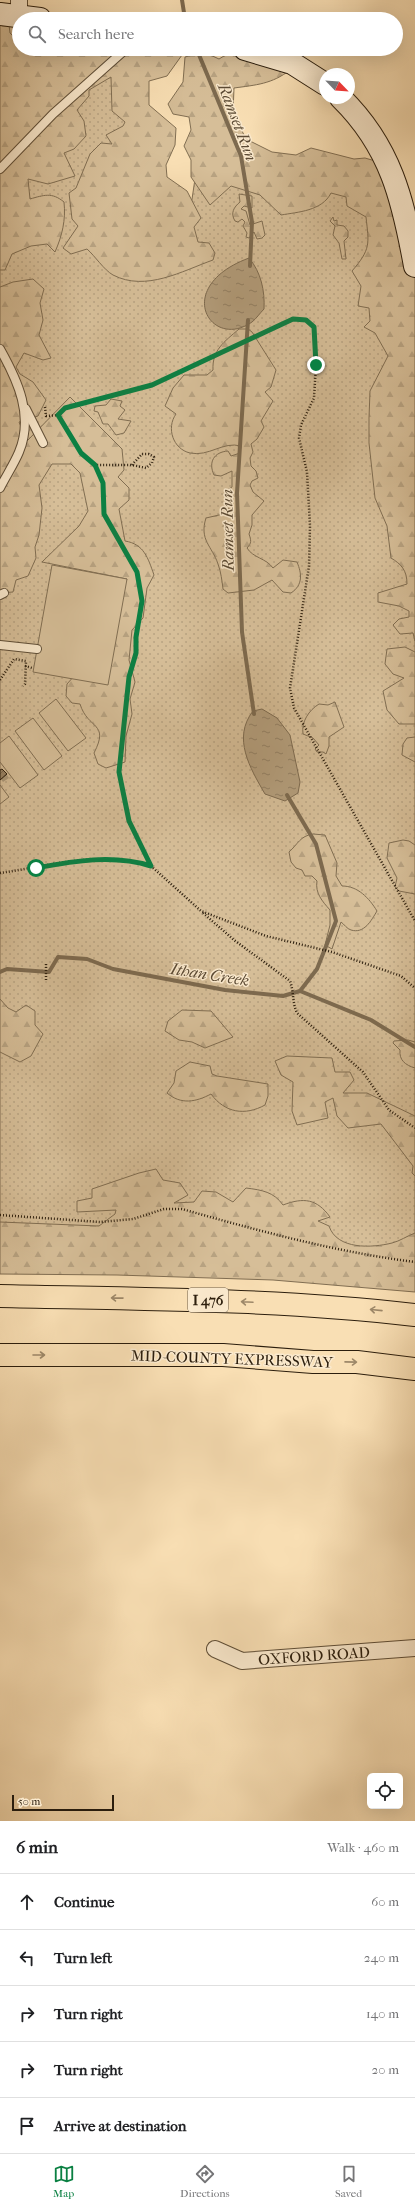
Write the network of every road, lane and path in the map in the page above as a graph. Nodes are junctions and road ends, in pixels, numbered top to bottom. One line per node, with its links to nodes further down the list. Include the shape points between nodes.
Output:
1 (119, 56): 5 (lane, via 53,114)
2 (267, 56): 3 (main road, via 292,64)
3 (319, 80)
4 (347, 104): 6 (main road, via 369,131 395,180 406,213)
5 (0, 169)
6 (415, 266)
7 (0, 350): 8 (lane, via 12,371)
8 (24, 404): 11 (lane); 14 (lane, via 25,426 19,451)
9 (45, 407): 10 (path, via 46,416)
10 (58, 415): 12 (path, via 81,453); 24 (path, via 65,408 152,385 293,319 306,320 314,327 314,398 301,426 299,438 307,472 309,566 290,688 294,708)
11 (43, 442)
12 (95, 465): 13 (path); 21 (path, via 103,483 104,514 137,572 142,601 136,653 129,677 119,772 129,821)
13 (132, 465): 13 (path, via 146,468 152,464 154,457 142,454)
14 (0, 488)
15 (0, 645): 16 (lane)
16 (37, 649)
17 (25, 666): 18 (path); 19 (path, via 26,661 14,658); 20 (path)
18 (32, 668)
19 (0, 680)
20 (23, 686)
21 (151, 866): 22 (path, via 105,859); 23 (path)
22 (0, 873)
23 (201, 911): 27 (path, via 266,936 332,952 402,976); 28 (path, via 234,940 290,981 297,1013 363,1072 389,1110)
24 (415, 921)
25 (46, 964): 26 (path)
26 (46, 981)
27 (415, 988)
28 (415, 1128)
29 (0, 1215): 30 (path, via 100,1222 133,1219 164,1209 182,1209 291,1239 370,1257)
30 (415, 1262)
31 (0, 1296): 32 (highway, I 476, one-way to 31, via 344,1307 222,1300)
32 (415, 1315)
33 (0, 1355): 34 (highway, MID-COUNTY EXPRESSWAY, one-way to 34, via 223,1355 313,1362 357,1362)
34 (415, 1369)
35 (415, 1648): 36 (street, OXFORD ROAD, via 242,1661)
36 (215, 1649)

